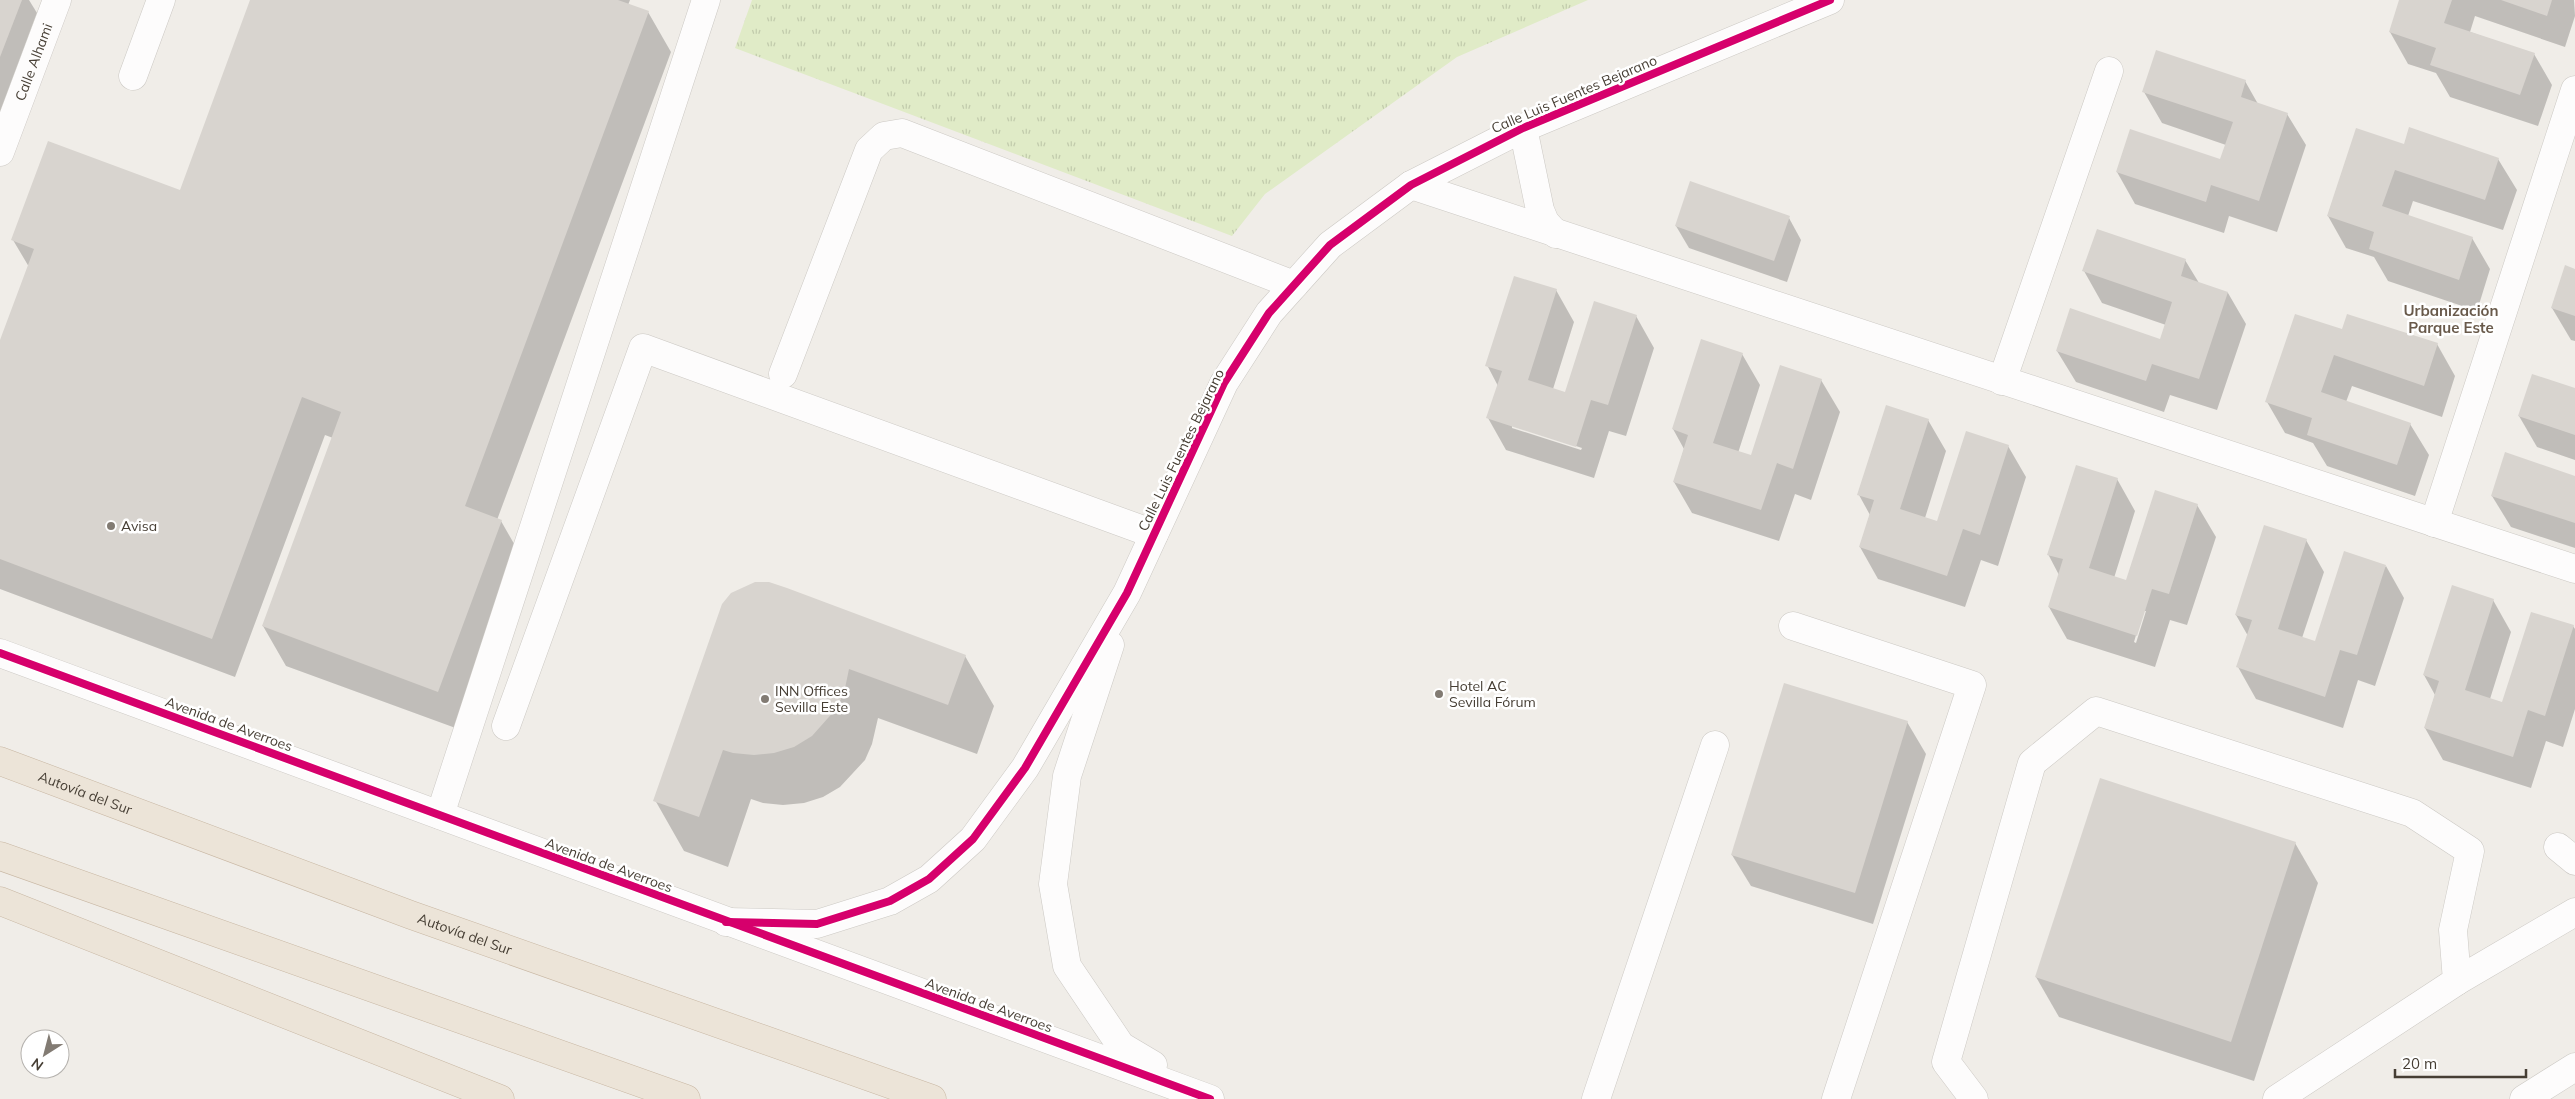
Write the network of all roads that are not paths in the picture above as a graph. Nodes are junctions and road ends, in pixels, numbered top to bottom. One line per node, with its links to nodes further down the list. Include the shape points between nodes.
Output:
1 (57, 0): 9 (street, Calle Alhami)
2 (161, 0): 6 (street)
3 (706, 0): 24 (street)
4 (1830, 0): 8 (street, Calle Luis Fuentes Bejarano)
5 (2109, 71): 14 (street)
6 (133, 76)
7 (2575, 90): 15 (street)
8 (1523, 128): 10 (street, Calle Luis Fuentes Bejarano); 11 (street, via 1540,210)
9 (0, 152)
10 (1411, 185): 11 (street); 12 (street, Calle Luis Fuentes Bejarano, via 1330,245)
11 (1556, 234): 14 (street)
12 (1294, 285): 13 (street, via 902,133 884,136 869,150); 16 (street, Calle Luis Fuentes Bejarano, via 1270,313 1224,383)
13 (784, 374)
14 (2002, 381): 15 (street)
15 (2434, 523): 17 (street)
16 (1154, 534): 18 (street, Calle Luis Fuentes Bejarano); 21 (street, via 643,348)
17 (2575, 569)
18 (1127, 592): 28 (street, via 1025,768 973,839 929,879 890,901 817,924); 34 (street, via 1067,776 1054,893 1067,966 1120,1046)
19 (1793, 626): 36 (street, via 1972,685)
20 (0, 653): 24 (street, Avenida de Averroes)
21 (506, 726)
22 (1715, 745): 35 (street)
23 (0, 761): 33 (highway, Autovía del Sur, via 411,915)
24 (440, 815): 28 (street, Avenida de Averroes)
25 (0, 856): 32 (highway)
26 (0, 901): 31 (highway)
27 (2575, 912): 29 (street)
28 (726, 922): 34 (street, Avenida de Averroes)
29 (2457, 981): 37 (street, via 2453,930 2470,852 2412,813 2096,711 2032,763 1946,1062); 38 (street)
30 (2575, 1067): 39 (street)
31 (500, 1099)
32 (686, 1099)
33 (932, 1099)
34 (1210, 1099)
35 (1596, 1099)
36 (1836, 1099)
37 (1974, 1099)
38 (2277, 1099)
39 (2524, 1099)

